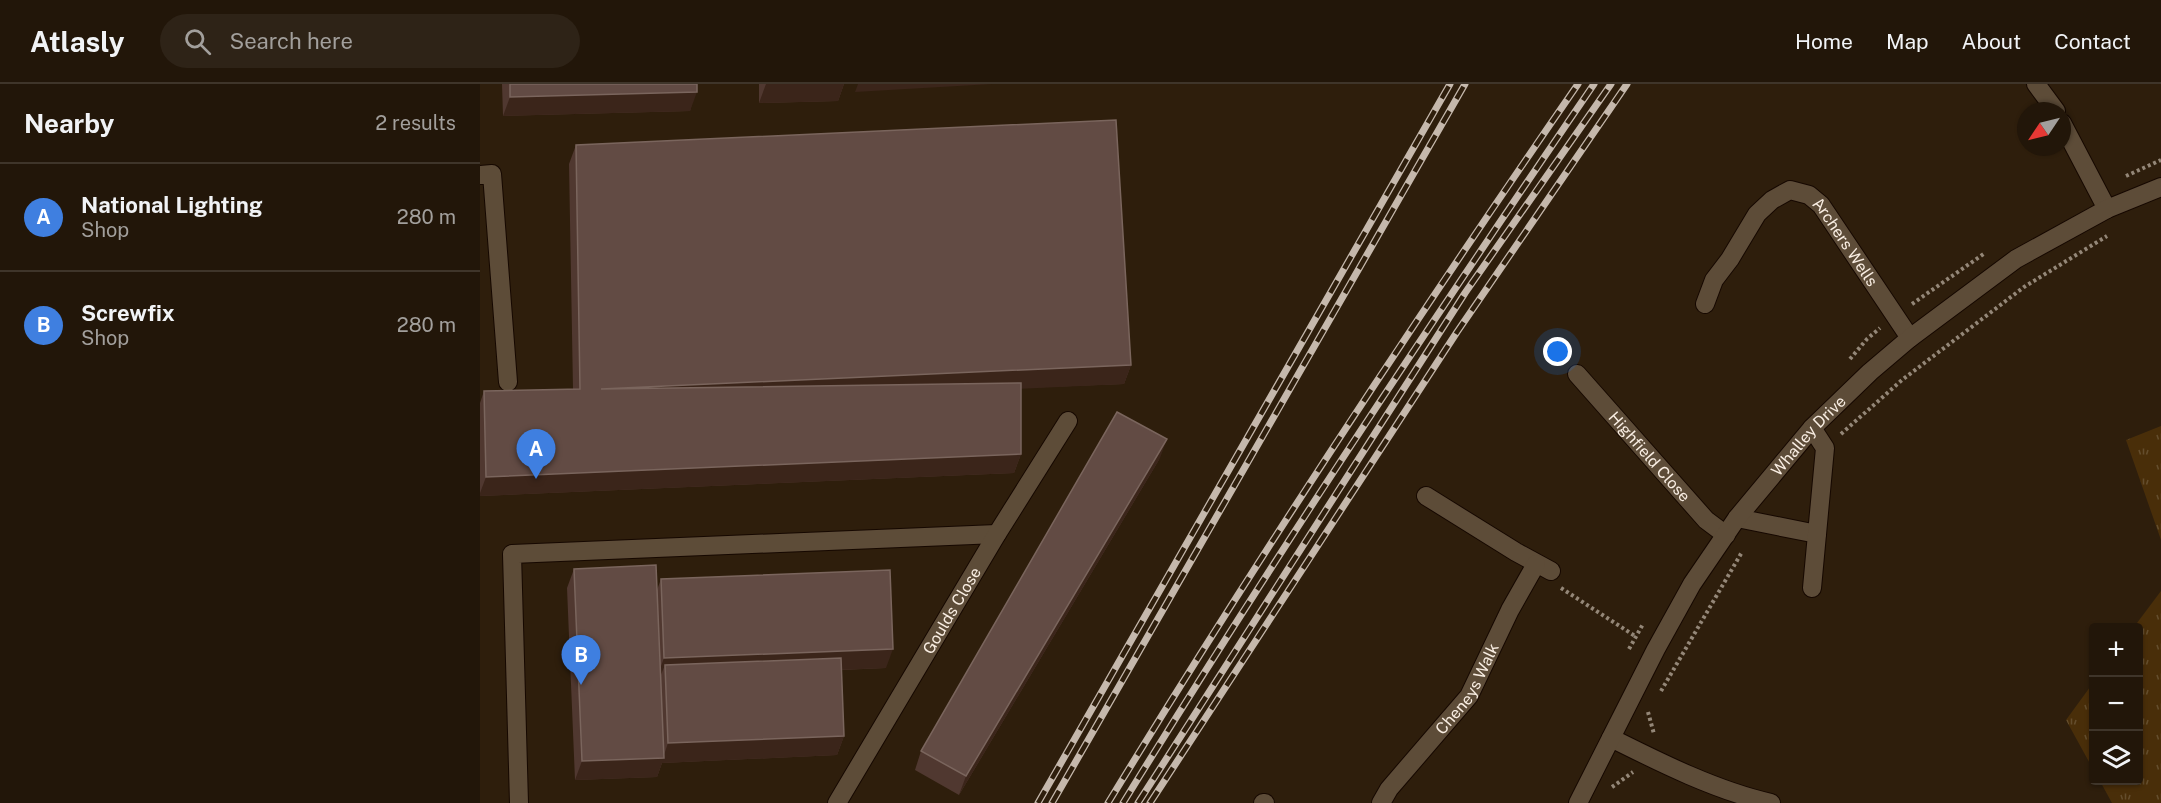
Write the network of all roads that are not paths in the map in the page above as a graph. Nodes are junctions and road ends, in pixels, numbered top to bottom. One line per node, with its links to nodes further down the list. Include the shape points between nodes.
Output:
1 (2036, 84): 2 (street)
2 (2049, 102)
3 (2071, 140): 6 (street)
4 (480, 175): 10 (street, via 492,174)
5 (2161, 187): 6 (street, Whalley Drive)
6 (2107, 209): 8 (street, Whalley Drive, via 2016,259)
7 (1705, 304): 8 (street, Archers Wells, via 1714,280 1756,214 1790,190 1809,195 1821,205)
8 (1910, 338): 12 (street, Whalley Drive)
9 (1577, 374): 17 (street, Highfield Close, via 1706,520)
10 (508, 382)
11 (1068, 421): 15 (street, Goulds Close)
12 (1812, 428): 14 (street, Whalley Drive); 16 (street, via 1825,448)
13 (1426, 496): 22 (street, Cheneys Walk, via 1544,568 1510,610 1470,696)
14 (1737, 518): 16 (street); 17 (street, Whalley Drive)
15 (997, 534): 20 (street, via 512,554); 21 (street, Goulds Close)
16 (1817, 534): 18 (street)
17 (1726, 535): 19 (street, Whalley Drive, via 1692,584)
18 (1812, 588)
19 (1611, 738): 23 (street, Whalley Drive); 24 (street, via 1746,797)
20 (519, 803)
21 (837, 803)
22 (1381, 803)
23 (1578, 803)
24 (1771, 803)

